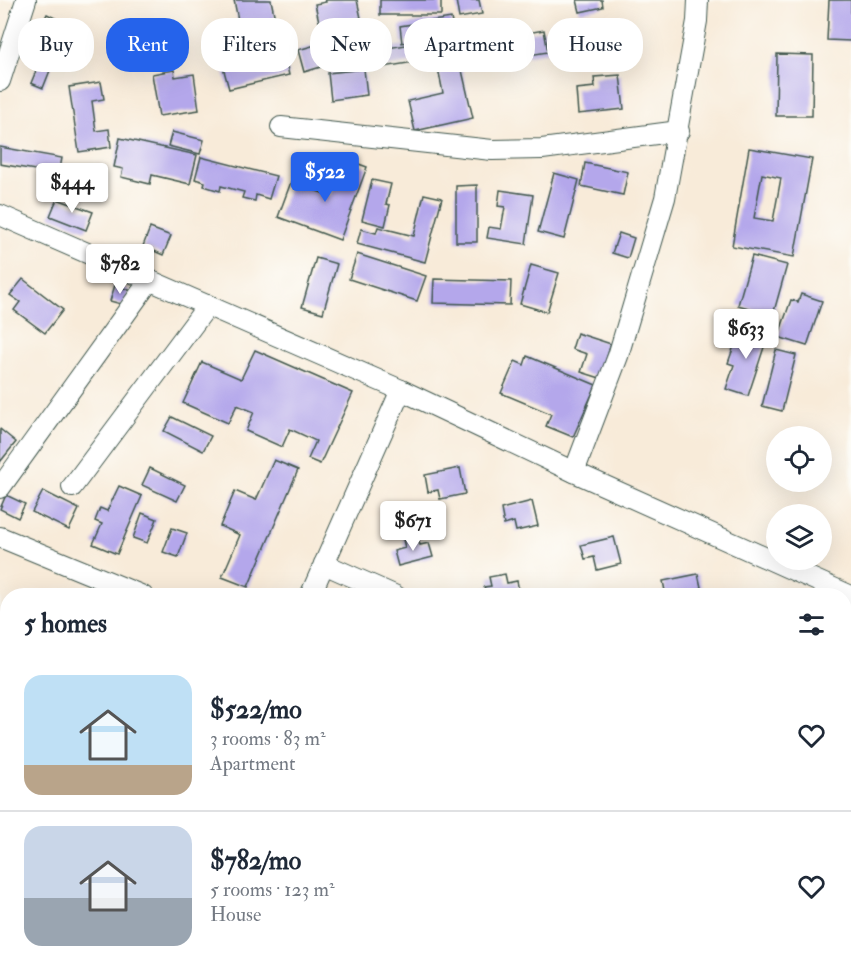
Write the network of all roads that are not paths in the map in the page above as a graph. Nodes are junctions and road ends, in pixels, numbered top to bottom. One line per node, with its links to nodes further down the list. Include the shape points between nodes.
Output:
1 (26, 0): 3 (street)
2 (698, 0): 5 (street)
3 (0, 81)
4 (281, 127): 5 (street, via 492,150 542,149)
5 (679, 131): 10 (street, via 665,198 618,356)
6 (0, 215): 7 (street)
7 (150, 280): 8 (street); 12 (street)
8 (208, 305): 9 (street); 11 (street)
9 (401, 390): 10 (street); 14 (street)
10 (573, 472): 18 (street)
11 (72, 487)
12 (0, 488)
13 (0, 537): 15 (street)
14 (324, 564): 16 (street); 17 (street)
15 (124, 588)
16 (314, 588)
17 (378, 588)
18 (835, 588)

